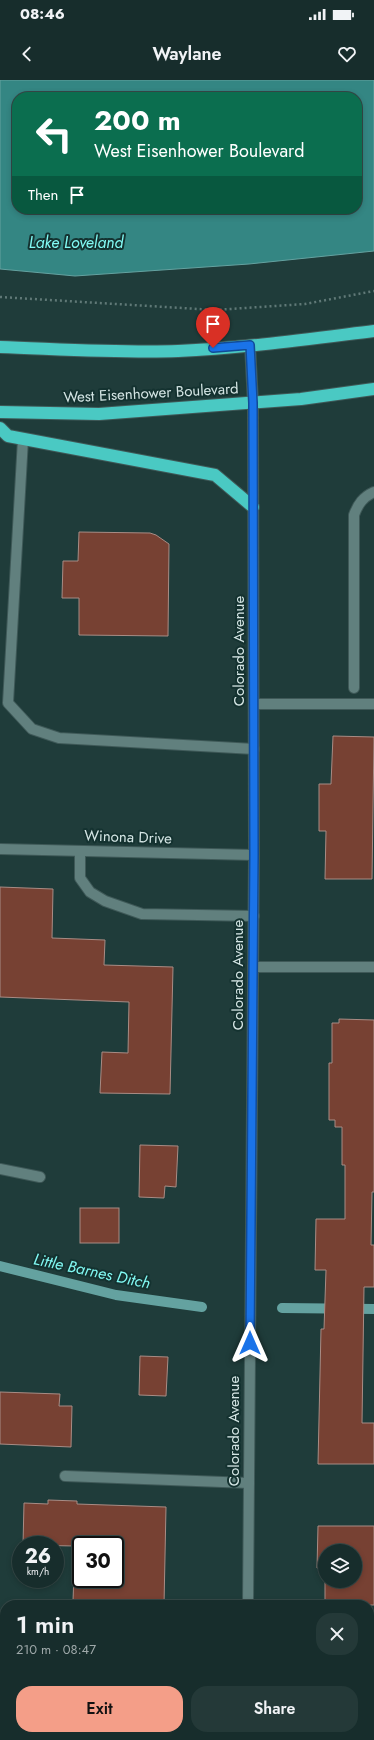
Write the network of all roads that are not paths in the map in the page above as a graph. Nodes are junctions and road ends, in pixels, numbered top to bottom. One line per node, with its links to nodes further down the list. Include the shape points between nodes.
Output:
1 (374, 331): 2 (highway)
2 (250, 345): 3 (highway, via 178,351); 5 (street, Colorado Avenue)
3 (0, 347)
4 (374, 388): 5 (highway, West Eisenhower Boulevard)
5 (253, 403): 6 (highway, West Eisenhower Boulevard, via 99,414); 10 (street, Colorado Avenue)
6 (0, 412)
7 (0, 428): 8 (highway, via 8,436)
8 (23, 439): 10 (highway, via 215,475); 14 (street, via 8,703 32,729 59,738)
9 (374, 492): 11 (street, via 359,503 354,515)
10 (253, 507): 12 (street, Colorado Avenue)
11 (354, 688)
12 (254, 704): 13 (street); 14 (street, Colorado Avenue)
13 (374, 704)
14 (254, 749): 17 (street, Colorado Avenue)
15 (0, 849): 16 (street, Winona Drive)
16 (80, 851): 17 (street, Winona Drive); 18 (street, via 80,878 90,892 105,901 142,914)
17 (254, 855): 18 (street, Colorado Avenue)
18 (254, 916): 19 (street, Colorado Avenue)
19 (253, 967): 20 (street); 24 (street, Colorado Avenue)
20 (374, 967)
21 (0, 1169): 22 (street)
22 (40, 1178)
23 (65, 1476): 24 (street)
24 (249, 1483): 25 (street, Colorado Avenue)
25 (248, 1600)

